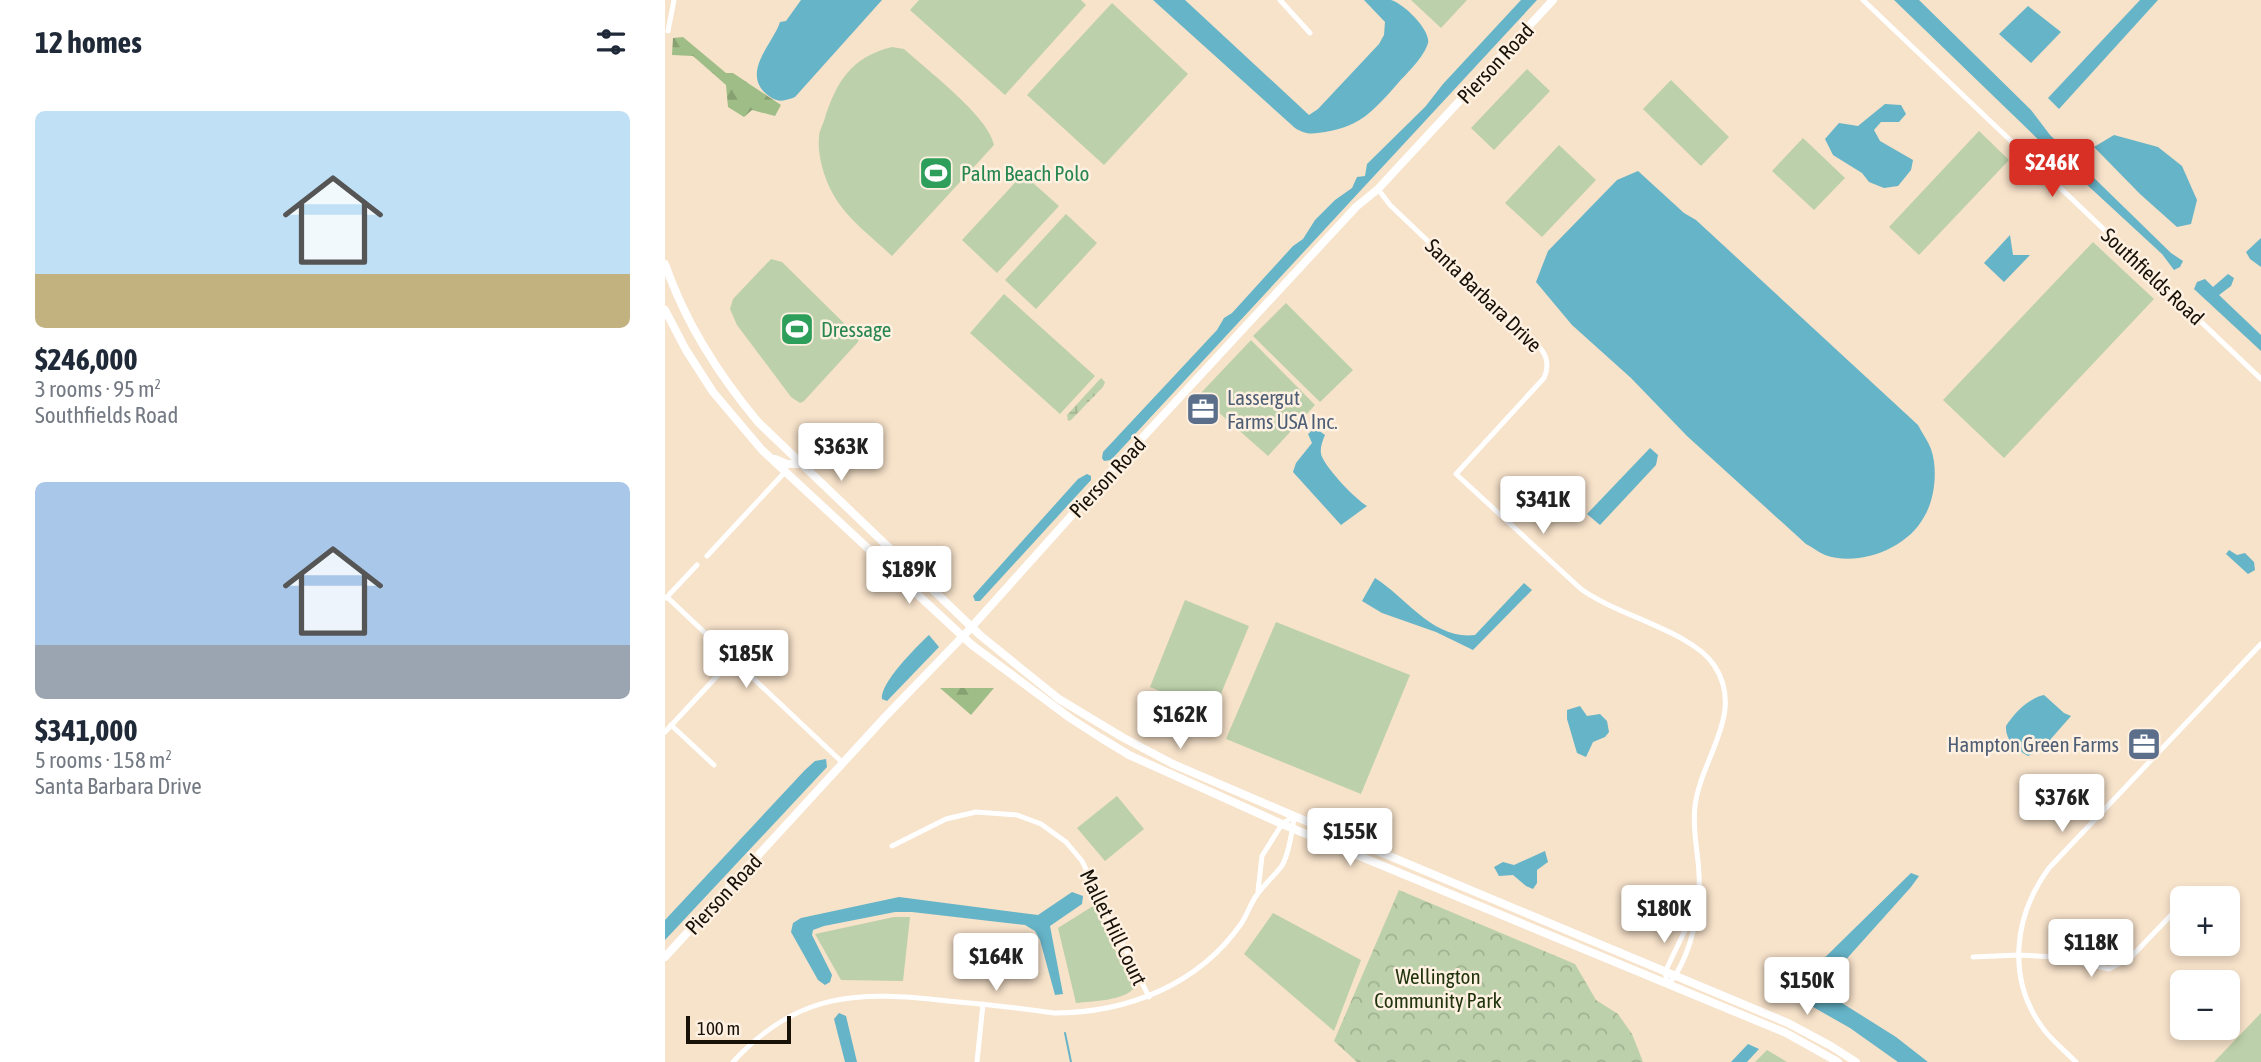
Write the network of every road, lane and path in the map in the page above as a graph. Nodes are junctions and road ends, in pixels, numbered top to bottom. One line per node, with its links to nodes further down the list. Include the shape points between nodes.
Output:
1 (674, 0): 5 (street)
2 (1280, 0): 6 (street)
3 (1553, 0): 7 (street, Pierson Road)
4 (1863, 0): 10 (street, Southfields Road)
5 (668, 31)
6 (1310, 33)
7 (1378, 189): 18 (street, Pierson Road, via 1356,207); 31 (street, Santa Barbara Drive, via 1546,357 1544,378 1456,474 1581,589 1605,605 1694,644 1719,673 1726,712 1701,779 1693,825 1699,873)
8 (665, 264): 12 (street, via 692,326 724,378)
9 (665, 310): 11 (street, via 713,392)
10 (2261, 379)
11 (769, 457): 12 (street); 13 (street)
12 (799, 464): 14 (street)
13 (785, 472): 14 (street, via 797,470); 15 (street); 19 (street)
14 (812, 476): 18 (street)
15 (706, 556)
16 (697, 565): 17 (street)
17 (666, 598): 21 (street)
18 (972, 627): 19 (street, Pierson Road); 26 (street, via 1059,699 1122,737)
19 (964, 636): 24 (street, Pierson Road); 27 (street, via 1110,744)
20 (2261, 644): 33 (street, via 2049,868 2027,905)
21 (733, 659): 22 (street); 24 (street)
22 (671, 725): 23 (street); 25 (street)
23 (665, 732)
24 (843, 764): 34 (street, Pierson Road)
25 (714, 765)
26 (1294, 816): 27 (street); 28 (street); 36 (street)
27 (1282, 824): 28 (street); 30 (street, via 1262,856)
28 (1293, 828): 30 (street, via 1283,865); 38 (street)
29 (892, 846): 39 (street, Mallet Hill Court, via 946,819 976,811 1017,815 1041,824 1082,861)
30 (1257, 894): 39 (street, via 1242,923 1219,950 1186,977)
31 (1696, 914): 36 (street, Santa Barbara Drive); 37 (street, Santa Barbara Drive)
32 (2170, 916): 33 (street, via 2131,957 2109,969 2056,957)
33 (2018, 955): 35 (street); 45 (street, via 2023,986 2036,1016)
34 (665, 957)
35 (1973, 957)
36 (1665, 972): 37 (street); 38 (street)
37 (1675, 976): 38 (street, Santa Barbara Drive); 44 (street, via 1788,1023)
38 (1668, 985): 43 (street, via 1786,1033)
39 (1149, 997): 40 (street, via 1075,1013)
40 (983, 1004): 41 (street, via 895,995 842,998 780,1022); 42 (street)
41 (733, 1062)
42 (977, 1062)
43 (1837, 1062)
44 (1856, 1062)
45 (2076, 1062)

